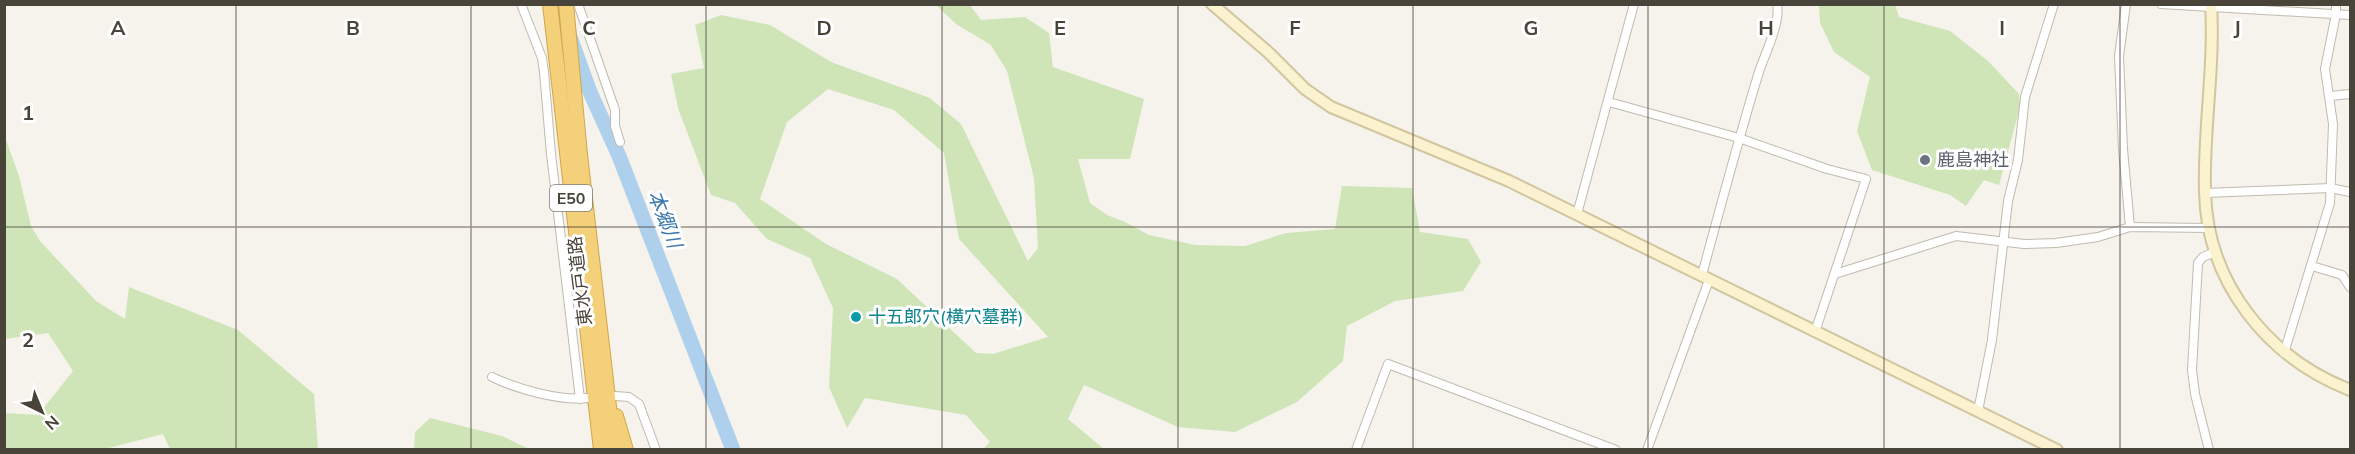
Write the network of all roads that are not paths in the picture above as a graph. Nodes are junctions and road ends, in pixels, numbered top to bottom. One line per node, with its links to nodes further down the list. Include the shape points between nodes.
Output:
1 (521, 4): 36 (street, via 542,58 551,153)
2 (550, 4): 36 (highway, 東水戸道路 / E50)
3 (566, 4): 36 (highway, 東水戸道路 / E50)
4 (578, 4): 19 (street, via 615,110)
5 (1212, 4): 23 (street, via 1305,90 1331,107 1509,181)
6 (1634, 4): 17 (street)
7 (1778, 4): 18 (street, via 1779,15)
8 (2054, 4): 26 (street, via 2025,97)
9 (2126, 4): 24 (street, via 2119,56)
10 (2161, 4): 12 (street)
11 (2336, 4): 13 (street)
12 (2212, 6): 13 (street); 22 (street)
13 (2336, 14): 14 (street); 16 (street, via 2325,69)
14 (2350, 15)
15 (2350, 94): 16 (street)
16 (2330, 96): 20 (street)
17 (1609, 102): 18 (street); 23 (street)
18 (1739, 138): 29 (street, via 1866,180); 30 (street)
19 (620, 142)
20 (2330, 188): 21 (street); 22 (street); 28 (street, via 2330,203)
21 (2350, 192)
22 (2205, 193): 25 (street)
23 (1577, 214): 30 (street)
24 (2130, 227): 25 (street); 26 (street, via 2098,237 2056,243)
25 (2209, 228): 27 (street)
26 (2005, 242): 29 (street, via 1956,236); 37 (street)
27 (2215, 252): 33 (street, via 2243,309); 46 (street, via 2198,263 2192,370)
28 (2312, 266): 31 (street, via 2342,275); 33 (street)
29 (1835, 274): 32 (street)
30 (1705, 278): 32 (street); 44 (street)
31 (2350, 287)
32 (1815, 332): 37 (street)
33 (2284, 353): 35 (street, via 2315,374)
34 (492, 377): 36 (street, via 570,400)
35 (2350, 390)
36 (596, 395): 38 (highway, 東水戸道路 / E50); 39 (highway, 東水戸道路 / E50); 40 (highway); 41 (street, via 629,397 639,404)
37 (1978, 411): 45 (street)
38 (600, 449)
39 (614, 450)
40 (626, 450)
41 (656, 450)
42 (1356, 450): 43 (street, via 1388,364)
43 (1616, 450)
44 (1647, 450)
45 (2057, 450)
46 (2209, 450)

